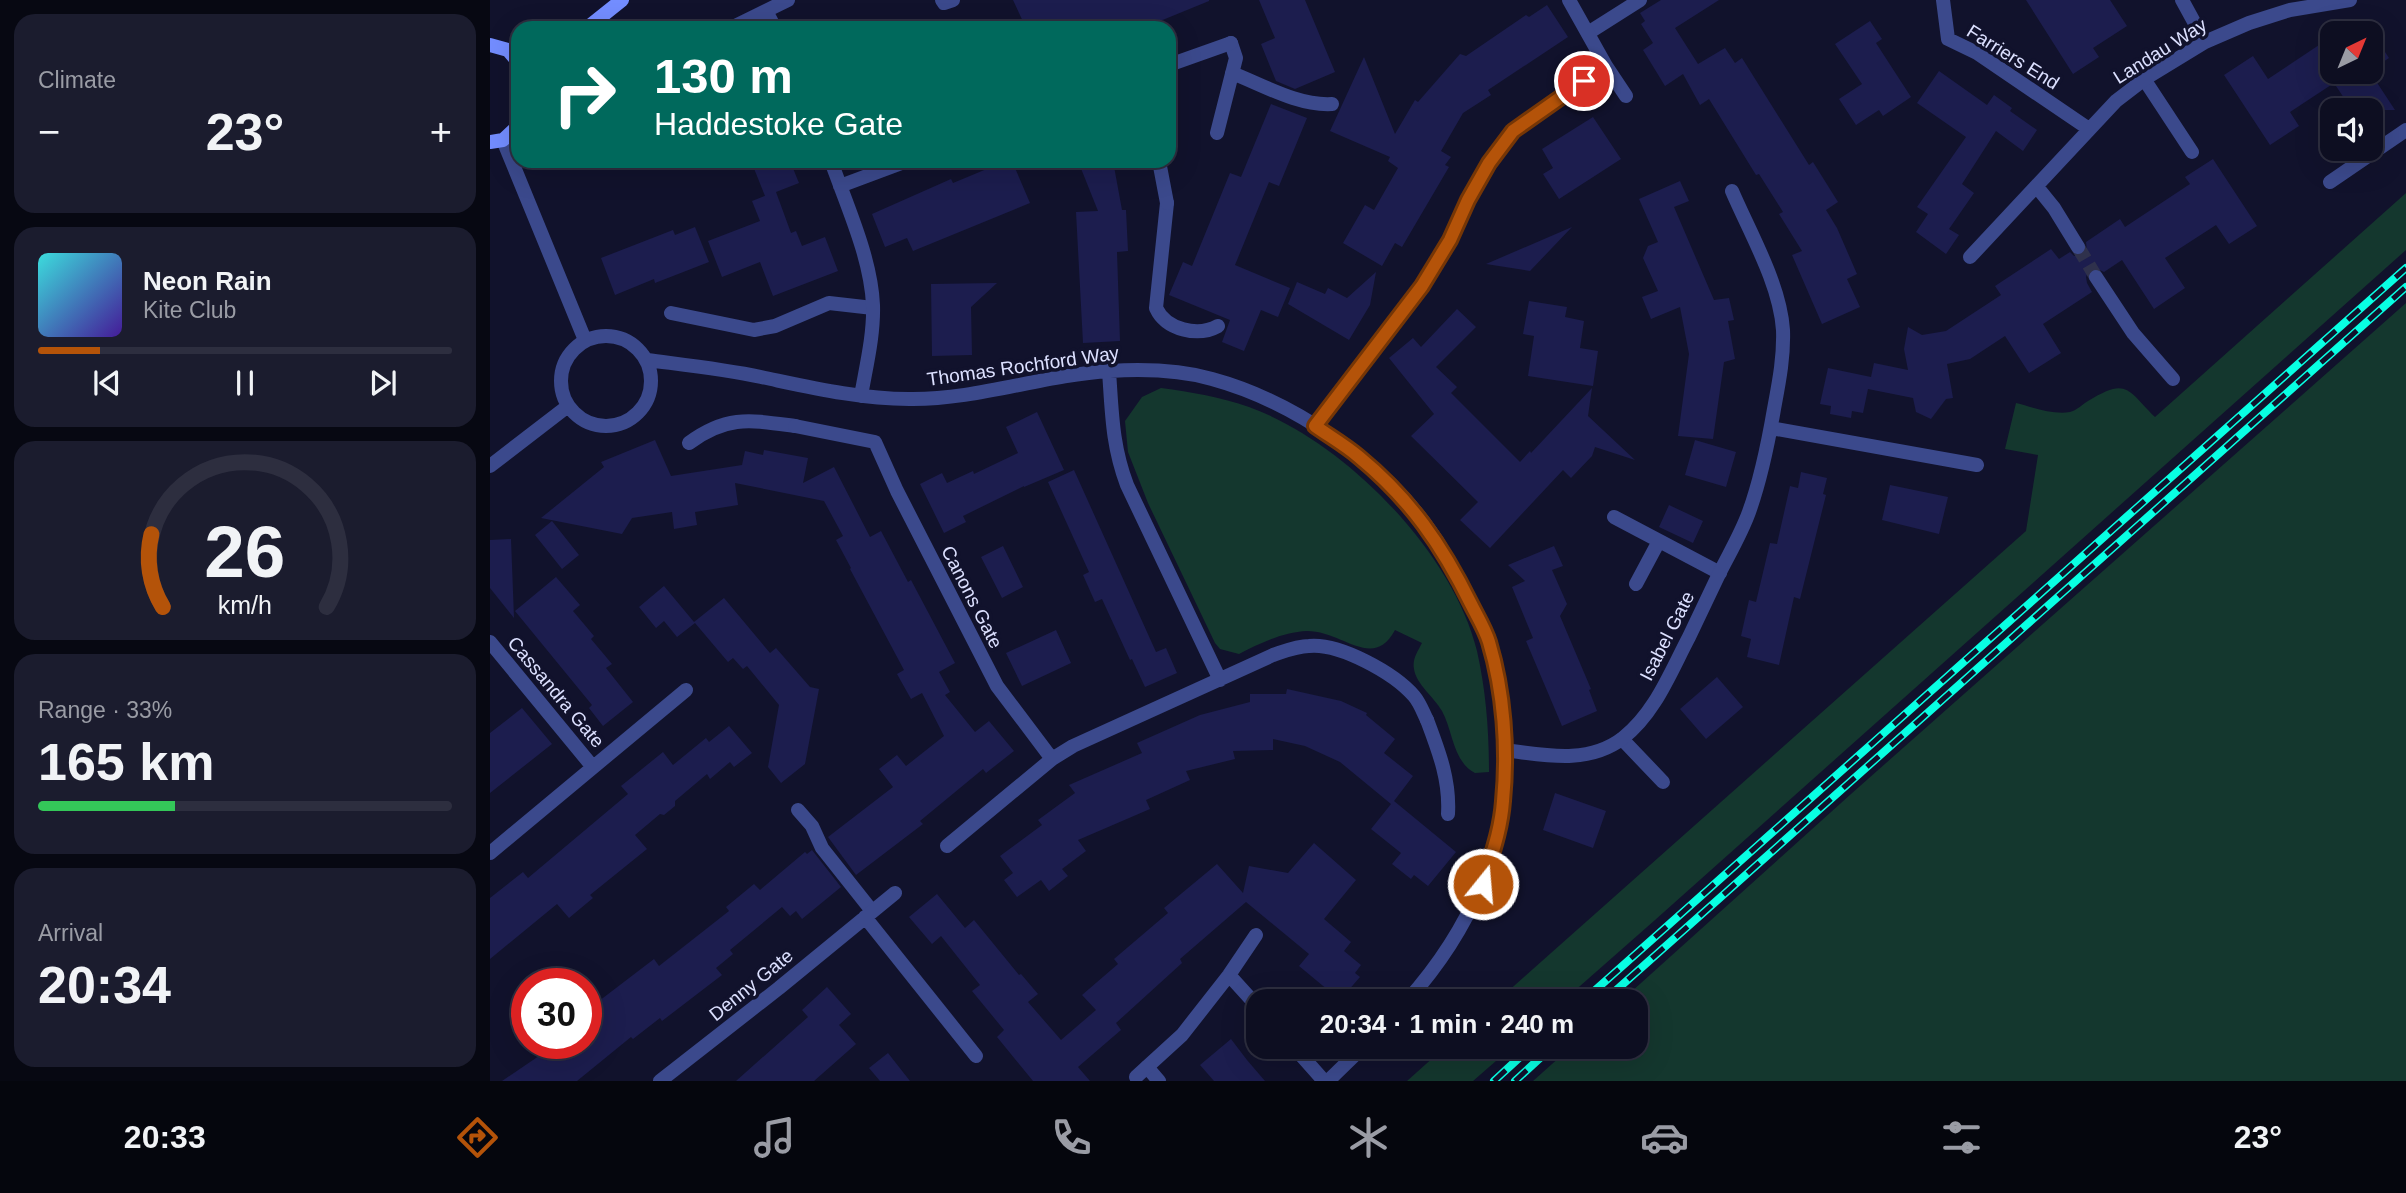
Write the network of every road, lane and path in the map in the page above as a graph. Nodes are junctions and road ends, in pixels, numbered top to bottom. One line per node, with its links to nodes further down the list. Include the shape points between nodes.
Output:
1 (622, 0): 11 (main road)
2 (788, 0): 10 (street)
3 (942, 0): 4 (street)
4 (953, 0)
5 (1569, 0): 14 (street)
6 (1640, 0): 14 (street)
7 (1943, 0): 24 (street, Farriers End, via 1948,39 1977,53)
8 (2182, 0): 15 (street)
9 (2350, 0): 15 (street, Landau Way, via 2290,10)
10 (766, 11): 12 (street); 13 (street)
11 (596, 21)
12 (745, 21)
13 (771, 21)
14 (1588, 33): 19 (street)
15 (2205, 42): 21 (street, Landau Way)
16 (490, 45): 17 (main road)
17 (511, 54)
18 (1176, 63): 20 (street, via 1231,43 1236,58)
19 (1606, 66): 22 (street); 48 (street, via 1513,131 1489,163 1422,286)
20 (1232, 73): 23 (street, via 1298,99); 26 (street)
21 (2144, 79): 24 (street, Landau Way); 28 (street)
22 (1626, 96)
23 (1332, 104)
24 (2090, 130): 34 (street, Landau Way)
25 (2406, 130): 32 (street)
26 (1217, 133)
27 (497, 141): 42 (street)
28 (2192, 152)
29 (834, 168): 33 (street)
30 (888, 168): 33 (street)
31 (1160, 168): 41 (street, via 1167,203 1156,308 1170,325 1200,331)
32 (2330, 182)
33 (840, 186): 39 (street, via 866,263)
34 (2037, 187): 36 (street); 37 (street, Landau Way)
35 (1732, 191): 49 (street, Isabel Gate, via 1780,309 1783,362)
36 (2078, 247)
37 (1970, 257)
38 (2096, 277): 45 (street, via 2133,332)
39 (873, 308): 40 (street, via 829,303 754,330); 46 (street)
40 (671, 313)
41 (1218, 326)
42 (585, 340): 43 (street, via 607,335 629,341); 47 (street, via 565,359 560,384)
43 (647, 360): 46 (street, Thomas Rochford Way); 47 (street, via 652,378 647,400 625,422 588,423)
44 (1109, 371): 46 (street, Thomas Rochford Way, via 940,398); 48 (street, Thomas Rochford Way, via 1211,379 1266,399); 58 (street, via 1118,461)
45 (2174, 379)
46 (861, 396)
47 (568, 406): 52 (street)
48 (1315, 426): 61 (street, Thomas Rochford Way, via 1387,482 1430,531 1453,567 1489,641)
49 (1771, 428): 51 (street); 55 (street, Isabel Gate, via 1749,512)
50 (688, 443): 62 (street, Canons Gate, via 707,430 748,419 875,442 997,686)
51 (1977, 465)
52 (490, 466)
53 (1614, 517): 54 (street)
54 (1660, 541): 55 (street); 56 (street)
55 (1720, 573): 60 (street, Isabel Gate, via 1658,697)
56 (1636, 584)
57 (490, 642): 63 (street, Cassandra Gate)
58 (1220, 680): 62 (street); 66 (street, via 1273,655 1312,645 1351,654 1393,678 1415,698 1427,720 1446,777)
59 (686, 690): 63 (street, Cassandra Gate)
60 (1622, 739): 61 (street, Isabel Gate, via 1599,751 1565,758); 64 (street)
61 (1505, 750): 73 (street, Thomas Rochford Way, via 1503,802 1483,884 1464,924)
62 (1052, 759): 67 (street)
63 (592, 766): 68 (street, Cassandra Gate)
64 (1663, 782)
65 (798, 810): 70 (street)
66 (1448, 814)
67 (947, 846)
68 (490, 853)
69 (895, 893): 70 (street, Denny Gate)
70 (868, 914): 75 (street); 78 (street, Denny Gate)
71 (1256, 935): 72 (street)
72 (1229, 975): 74 (street); 79 (street, via 1182,1035 1142,1072)
73 (1417, 989)
74 (1246, 994)
75 (976, 1056)
76 (1305, 1059): 80 (street)
77 (1350, 1059): 80 (street)
78 (660, 1081)
79 (1159, 1081)
80 (1326, 1081)

